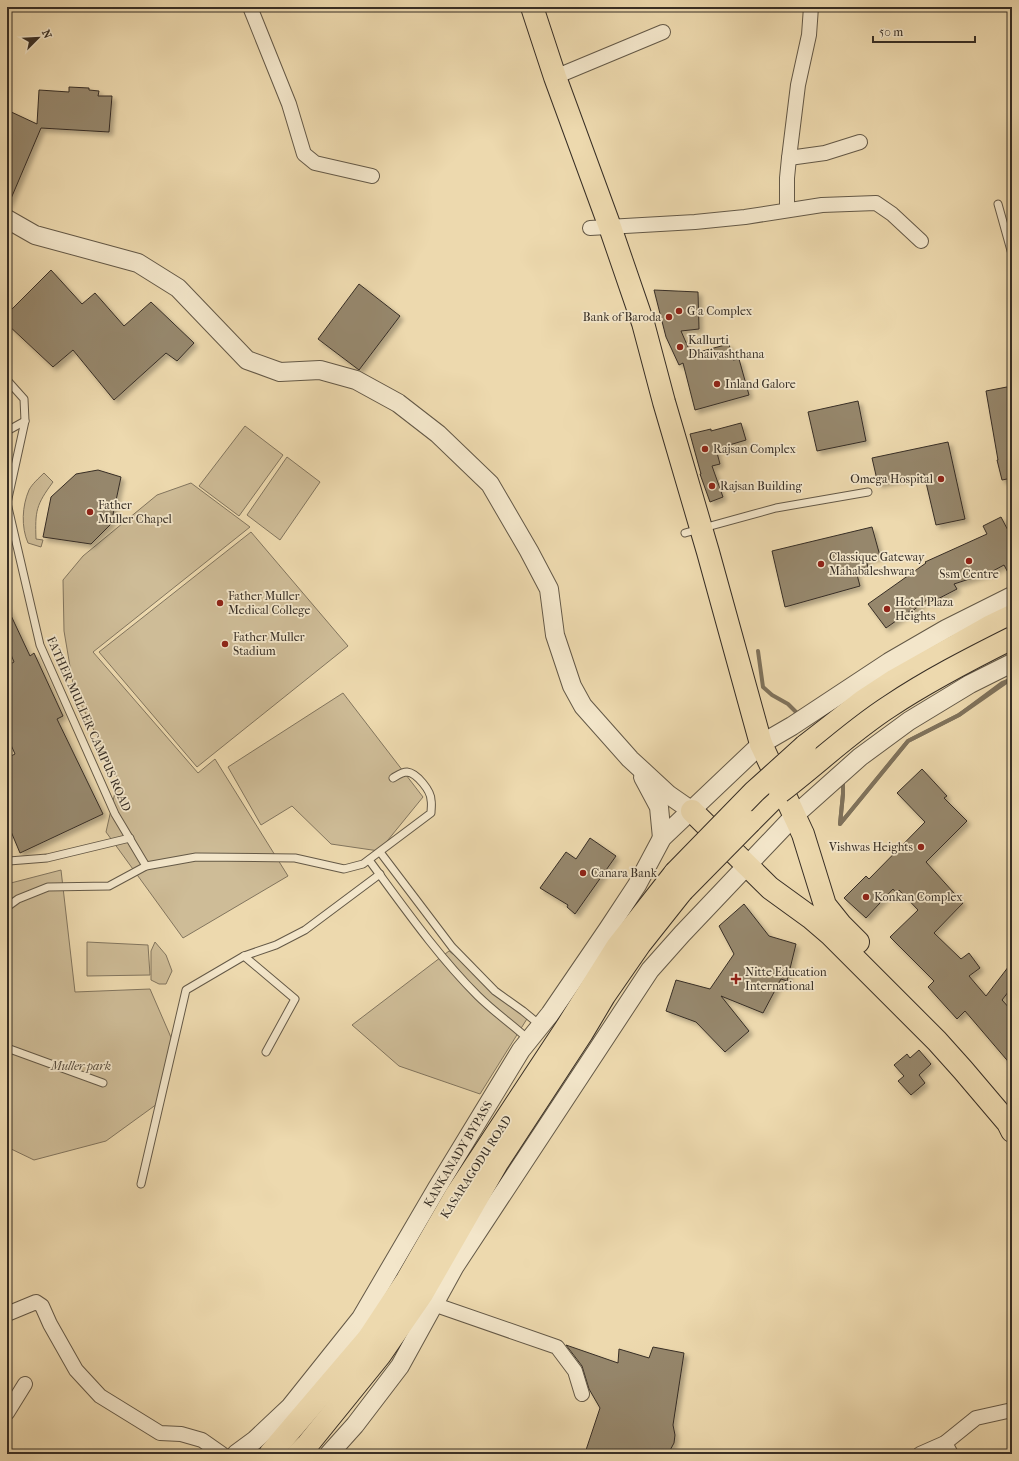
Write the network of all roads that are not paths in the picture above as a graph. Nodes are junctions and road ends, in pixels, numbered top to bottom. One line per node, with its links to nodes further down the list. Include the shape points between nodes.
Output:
1 (250, 7): 8 (street, via 289,104 304,154 315,163)
2 (532, 7): 5 (main road)
3 (812, 7): 7 (street, via 798,85)
4 (664, 32): 5 (street)
5 (554, 78): 12 (main road)
6 (860, 142): 7 (street, via 825,153)
7 (789, 158): 10 (street)
8 (372, 176)
9 (998, 204): 14 (lane)
10 (788, 210): 12 (street, via 695,222); 13 (street, via 822,205 876,203)
11 (7, 219): 25 (street, via 35,235 138,263 178,288 248,360 280,372 320,370 356,380 398,403 438,434 490,484 549,589 555,636 572,686 583,706)
12 (600, 227): 19 (main road, via 643,323)
13 (921, 241)
14 (1012, 254)
15 (7, 380): 16 (lane, FATHER MULLER CAMPUS ROAD, via 24,399)
16 (25, 421): 17 (lane); 29 (lane, FATHER MULLER CAMPUS ROAD, via 7,504 40,646 115,814)
17 (7, 431)
18 (868, 492): 19 (lane, via 776,508)
19 (693, 531): 24 (main road)
20 (1012, 596): 24 (street, via 946,629 889,662)
21 (1012, 616): 37 (main road, bridge, via 938,655 863,701 805,746 754,792)
22 (1012, 638): 37 (main road, bridge, via 939,675 889,706 780,792)
23 (1012, 663): 28 (street, via 970,684 909,721 860,757)
24 (761, 744): 27 (street); 28 (main road)
25 (630, 759): 27 (street, via 669,795); 30 (street, via 644,778 659,807)
26 (393, 778): 31 (lane, via 402,772 413,774 426,786 431,799 431,813)
27 (692, 811): 30 (street); 34 (main road)
28 (795, 815): 34 (street); 45 (main road, via 825,905 841,925 948,1032)
29 (130, 838): 32 (lane, via 47,858 9,861); 35 (lane, FATHER MULLER CAMPUS ROAD)
30 (662, 838): 40 (street, KANKANADY BYPASS, via 637,886)
31 (380, 852): 33 (lane); 40 (lane, via 452,947 495,991)
32 (7, 859)
33 (369, 860): 35 (lane, via 344,869 295,858 196,857); 36 (lane)
34 (748, 865): 46 (main road, via 770,888 831,935 904,1007 963,1070); 48 (street, via 650,970 455,1266)
35 (146, 866): 38 (lane, via 110,886 48,887 18,899)
36 (380, 874): 39 (lane, via 305,930 276,945); 41 (lane, via 447,963 479,997)
37 (678, 882): 57 (main road, KASARAGODU ROAD, via 617,947 456,1195 407,1280 368,1340); 58 (main road, KASARAGODU ROAD, via 497,1162 422,1294 384,1349)
38 (7, 907)
39 (244, 956): 43 (lane, via 295,999); 47 (lane, via 186,990)
40 (540, 1026): 41 (street, KANKANADY BYPASS)
41 (529, 1041): 56 (street, KANKANADY BYPASS, via 437,1188 361,1318 290,1407)
42 (7, 1048): 44 (lane)
43 (266, 1052)
44 (103, 1083)
45 (1012, 1106)
46 (1012, 1131)
47 (141, 1184)
48 (433, 1304): 51 (street, via 557,1346 575,1371); 59 (street, via 400,1366 355,1425)
49 (7, 1314): 55 (street, via 36,1302 42,1306 76,1370 100,1396 160,1433 181,1434 202,1440)
50 (25, 1384): 53 (street)
51 (582, 1394)
52 (1012, 1410): 54 (street, via 976,1418)
53 (7, 1413)
54 (948, 1449): 60 (street)
55 (222, 1454)
56 (236, 1454)
57 (270, 1454)
58 (298, 1454)
59 (329, 1454)
60 (920, 1454)

